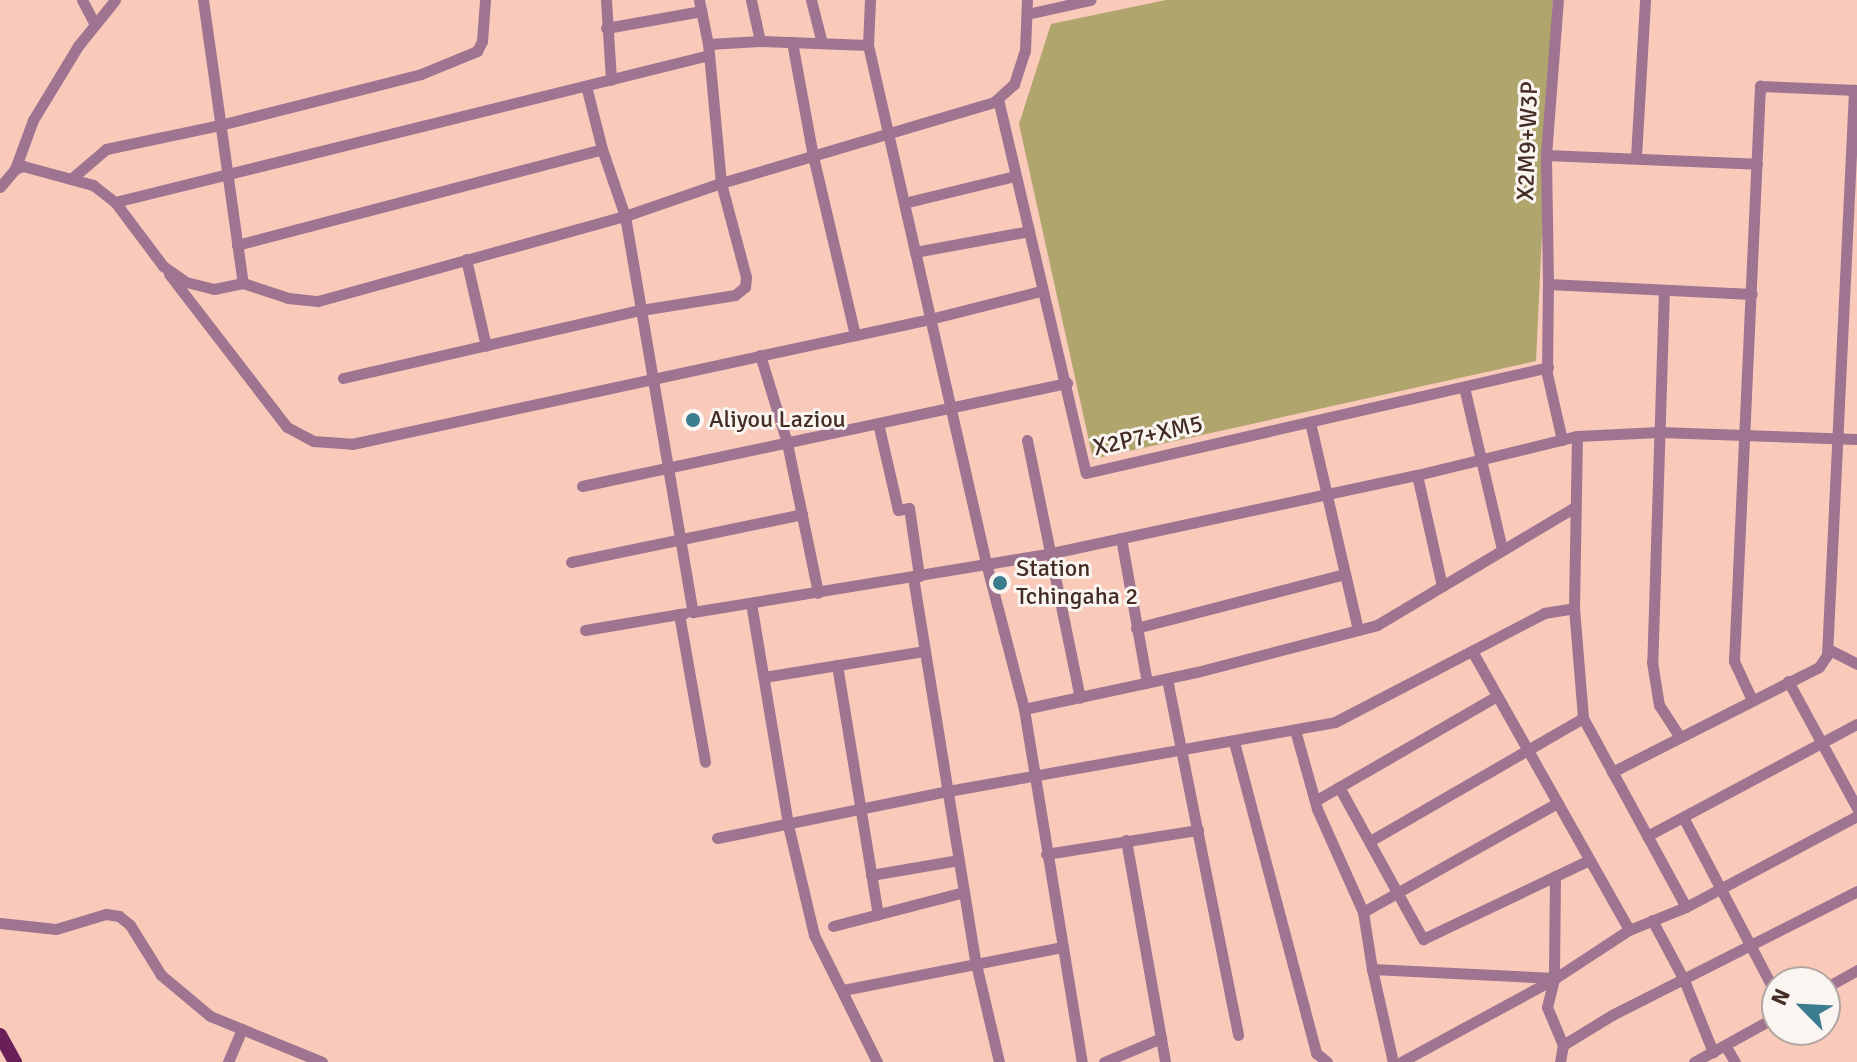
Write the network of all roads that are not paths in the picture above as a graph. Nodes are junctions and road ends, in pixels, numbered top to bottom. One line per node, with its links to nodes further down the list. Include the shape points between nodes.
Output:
1 (82, 0): 15 (street)
2 (115, 0): 15 (street)
3 (203, 0): 26 (street)
4 (485, 0): 26 (street, via 477,51 421,74)
5 (606, 0): 16 (street)
6 (751, 0): 17 (street)
7 (811, 0): 19 (street)
8 (870, 0): 20 (street)
9 (1027, 0): 14 (street)
10 (1090, 0): 14 (street)
11 (1558, 0): 29 (street, X2M9+W3P)
12 (1645, 0): 31 (street)
13 (700, 5): 16 (street); 21 (street)
14 (1027, 14): 25 (street, via 1025,51 1014,84)
15 (94, 23): 33 (street, via 33,120)
16 (606, 28): 22 (street)
17 (760, 41): 18 (street); 21 (street)
18 (792, 42): 19 (street); 30 (street)
19 (822, 43): 20 (street)
20 (868, 45): 27 (street)
21 (708, 49): 22 (street); 37 (street)
22 (611, 80): 23 (street)
23 (586, 86): 28 (street); 34 (street)
24 (1855, 90): 32 (street, via 1760,86); 68 (street)
25 (998, 99): 27 (street); 35 (street, X2P7+XM5)
26 (220, 125): 34 (street); 36 (street, via 106,149)
27 (888, 134): 30 (street); 40 (street)
28 (602, 149): 41 (street); 43 (street)
29 (1546, 155): 31 (street); 48 (street, X2M9+W3P)
30 (813, 156): 37 (street); 54 (street)
31 (1636, 157): 32 (street)
32 (1757, 164): 51 (street)
33 (15, 169): 36 (street, via 23,166); 38 (street)
34 (228, 175): 39 (street); 43 (street)
35 (1015, 176): 40 (street); 42 (street, X2P7+XM5)
36 (71, 179): 39 (street, via 93,185)
37 (721, 183): 41 (street); 52 (street, via 745,287 735,295)
38 (0, 187)
39 (115, 202): 46 (street)
40 (904, 203): 44 (street)
41 (625, 216): 45 (street); 52 (street)
42 (1029, 231): 44 (street); 50 (street, X2P7+XM5)
43 (237, 245): 47 (street)
44 (915, 252): 53 (street)
45 (466, 259): 47 (street, via 318,301 288,298); 55 (street)
46 (163, 266): 47 (street, via 186,282 214,289); 58 (street, via 287,427 313,441 352,444)
47 (243, 283)
48 (1548, 284): 49 (street); 57 (street, X2M9+W3P)
49 (1664, 290): 51 (street); 65 (street)
50 (1041, 291): 53 (street); 60 (street, X2P7+XM5)
51 (1752, 294): 66 (street)
52 (641, 310): 55 (street); 58 (street)
53 (930, 319): 54 (street); 62 (street)
54 (855, 335): 56 (street)
55 (486, 346): 59 (street)
56 (760, 355): 58 (street); 72 (street)
57 (1548, 367): 61 (street, X2P7+XM5); 71 (street, X2M9+W3P)
58 (653, 377): 74 (street)
59 (343, 378)
60 (1067, 383): 62 (street); 63 (street, X2P7+XM5, via 1086,473)
61 (1464, 387): 63 (street, X2P7+XM5); 73 (street)
62 (950, 408): 64 (street); 85 (street)
63 (1310, 422): 77 (street)
64 (878, 423): 72 (street); 87 (street, via 898,510 909,508)
65 (1659, 432): 66 (street); 67 (street); 113 (street, via 1652,662 1659,705)
66 (1747, 435): 68 (street); 108 (street, via 1734,661)
67 (1577, 436): 71 (street); 78 (street)
68 (1840, 438): 69 (street); 97 (street)
69 (1857, 439)
70 (1027, 440): 83 (street)
71 (1562, 440): 73 (street)
72 (787, 443): 74 (street); 79 (street)
73 (1481, 459): 75 (street); 82 (street)
74 (668, 467): 76 (street); 80 (street)
75 (1417, 475): 77 (street); 88 (street)
76 (582, 486)
77 (1327, 493): 81 (street); 86 (street)
78 (1575, 507): 82 (street); 91 (street)
79 (802, 514): 80 (street); 89 (street)
80 (680, 537): 84 (street); 92 (street)
81 (1121, 538): 83 (street); 94 (street)
82 (1502, 549): 88 (street)
83 (1052, 553): 85 (street); 107 (street)
84 (571, 562)
85 (986, 563): 87 (street); 109 (street)
86 (1345, 574): 94 (street); 96 (street)
87 (916, 577): 89 (street); 98 (street)
88 (1442, 586): 96 (street, via 1377,625)
89 (818, 593): 90 (street)
90 (751, 603): 92 (street); 102 (street)
91 (1574, 608): 99 (street, via 1544,613); 110 (street)
92 (693, 612): 93 (street)
93 (679, 614): 95 (street); 118 (street)
94 (1136, 628): 105 (street)
95 (585, 630)
96 (1358, 630): 103 (street)
97 (1828, 649): 100 (street); 104 (street, via 1819,667)
98 (925, 651): 101 (street); 122 (street)
99 (1472, 651): 106 (street); 112 (street, via 1335,722)
100 (1857, 664)
101 (837, 665): 102 (street); 126 (street)
102 (764, 677): 129 (street)
103 (1167, 679): 105 (street); 116 (street)
104 (1788, 681): 108 (street); 115 (street)
105 (1147, 683): 107 (street)
106 (1497, 696): 117 (street); 121 (street)
107 (1080, 698): 109 (street)
108 (1752, 700): 113 (street)
109 (1024, 709): 120 (street)
110 (1583, 718): 117 (street); 119 (street)
111 (1857, 724): 115 (street)
112 (1295, 730): 114 (street); 123 (street)
113 (1680, 737): 119 (street)
114 (1234, 742): 116 (street); 176 (street, via 1316,1053)
115 (1822, 743): 125 (street); 128 (street)
116 (1180, 749): 120 (street); 130 (street)
117 (1528, 750): 124 (street); 134 (street)
118 (705, 762)
119 (1612, 772): 131 (street)
120 (1035, 776): 122 (street); 135 (street)
121 (1339, 787): 123 (street); 134 (street)
122 (948, 791): 126 (street); 136 (street)
123 (1315, 801): 145 (street)
124 (1557, 803): 137 (street); 143 (street)
125 (1857, 808)
126 (860, 810): 129 (street); 138 (street)
127 (1857, 816): 140 (street)
128 (1683, 817): 131 (street); 140 (street)
129 (788, 825): 132 (street); 158 (street, via 814,935)
130 (1198, 830): 133 (street); 162 (street)
131 (1647, 836): 144 (street)
132 (717, 838)
133 (1126, 840): 135 (street); 163 (street)
134 (1370, 841): 143 (street)
135 (1046, 854): 152 (street)
136 (959, 860): 138 (street); 142 (street)
137 (1589, 860): 139 (street); 150 (street)
138 (871, 875): 146 (street)
139 (1555, 876): 143 (street, via 1423,939); 156 (street)
140 (1721, 888): 144 (street); 151 (street)
141 (1857, 891): 151 (street)
142 (964, 892): 146 (street); 153 (street)
143 (1398, 892): 145 (street)
144 (1686, 907): 147 (street)
145 (1363, 912): 155 (street)
146 (878, 915): 149 (street)
147 (1652, 920): 150 (street); 157 (street)
148 (0, 923): 160 (street, via 56,929 106,914 119,916 161,975 210,1016)
149 (833, 926)
150 (1629, 930): 156 (street)
151 (1752, 945): 154 (street); 157 (street)
152 (1063, 947): 153 (street); 173 (street)
153 (976, 964): 158 (street); 172 (street)
154 (1762, 966)
155 (1372, 969): 156 (street); 177 (street)
156 (1554, 979): 164 (street, via 1547,1007); 167 (street)
157 (1684, 980): 164 (street); 166 (street)
158 (843, 990): 171 (street)
159 (1761, 1025): 165 (street)
160 (242, 1029): 168 (street); 170 (street)
161 (0, 1035): 169 (main road)
162 (1238, 1035)
163 (1161, 1038): 174 (street); 175 (street)
164 (1563, 1045): 178 (street)
165 (1725, 1045): 166 (street); 180 (street)
166 (1713, 1052): 179 (street)
167 (1409, 1060)
168 (318, 1061)
169 (15, 1062)
170 (228, 1062)
171 (877, 1062)
172 (999, 1062)
173 (1082, 1062)
174 (1104, 1062)
175 (1165, 1062)
176 (1327, 1062)
177 (1393, 1062)
178 (1560, 1062)
179 (1694, 1062)
180 (1735, 1062)

